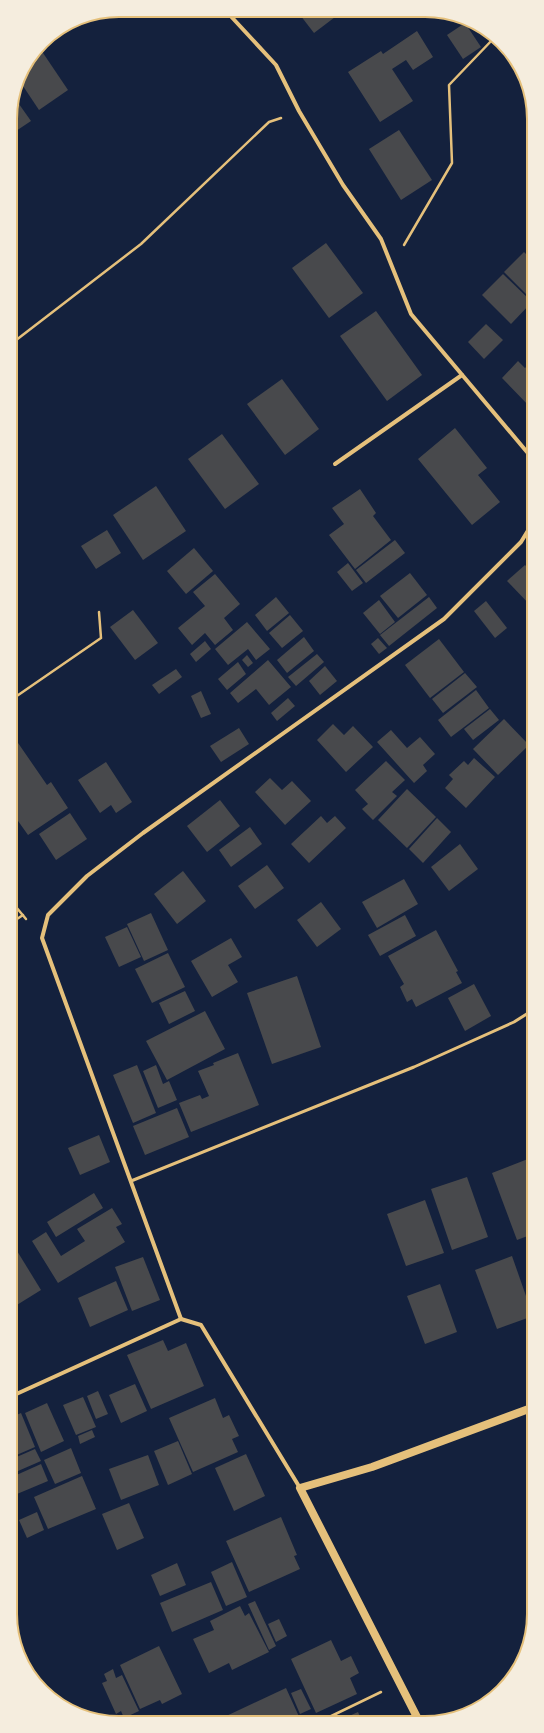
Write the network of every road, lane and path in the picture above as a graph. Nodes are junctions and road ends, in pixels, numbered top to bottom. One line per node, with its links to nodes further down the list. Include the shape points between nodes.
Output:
1 (232, 17): 3 (street, via 276,65)
2 (491, 41): 4 (path, via 449,85 452,163)
3 (299, 111): 4 (street, via 343,185 381,239); 5 (path, via 268,122 141,244)
4 (392, 266): 6 (street, via 411,314)
5 (17, 339)
6 (462, 375): 7 (street); 8 (street)
7 (527, 452)
8 (335, 464)
9 (527, 532): 15 (street, via 521,542 444,619 137,838 87,876 48,915 42,938)
10 (99, 612): 11 (path, via 101,638)
11 (17, 696)
12 (23, 915): 13 (path)
13 (17, 919)
14 (527, 1014): 15 (lane, via 414,1067)
15 (131, 1181): 16 (street)
16 (181, 1319): 17 (street); 19 (street, via 201,1325)
17 (17, 1394)
18 (527, 1410): 19 (main road, via 372,1467)
19 (300, 1488): 20 (main road)
20 (400, 1683): 21 (path); 22 (main road)
21 (331, 1716)
22 (416, 1716)

